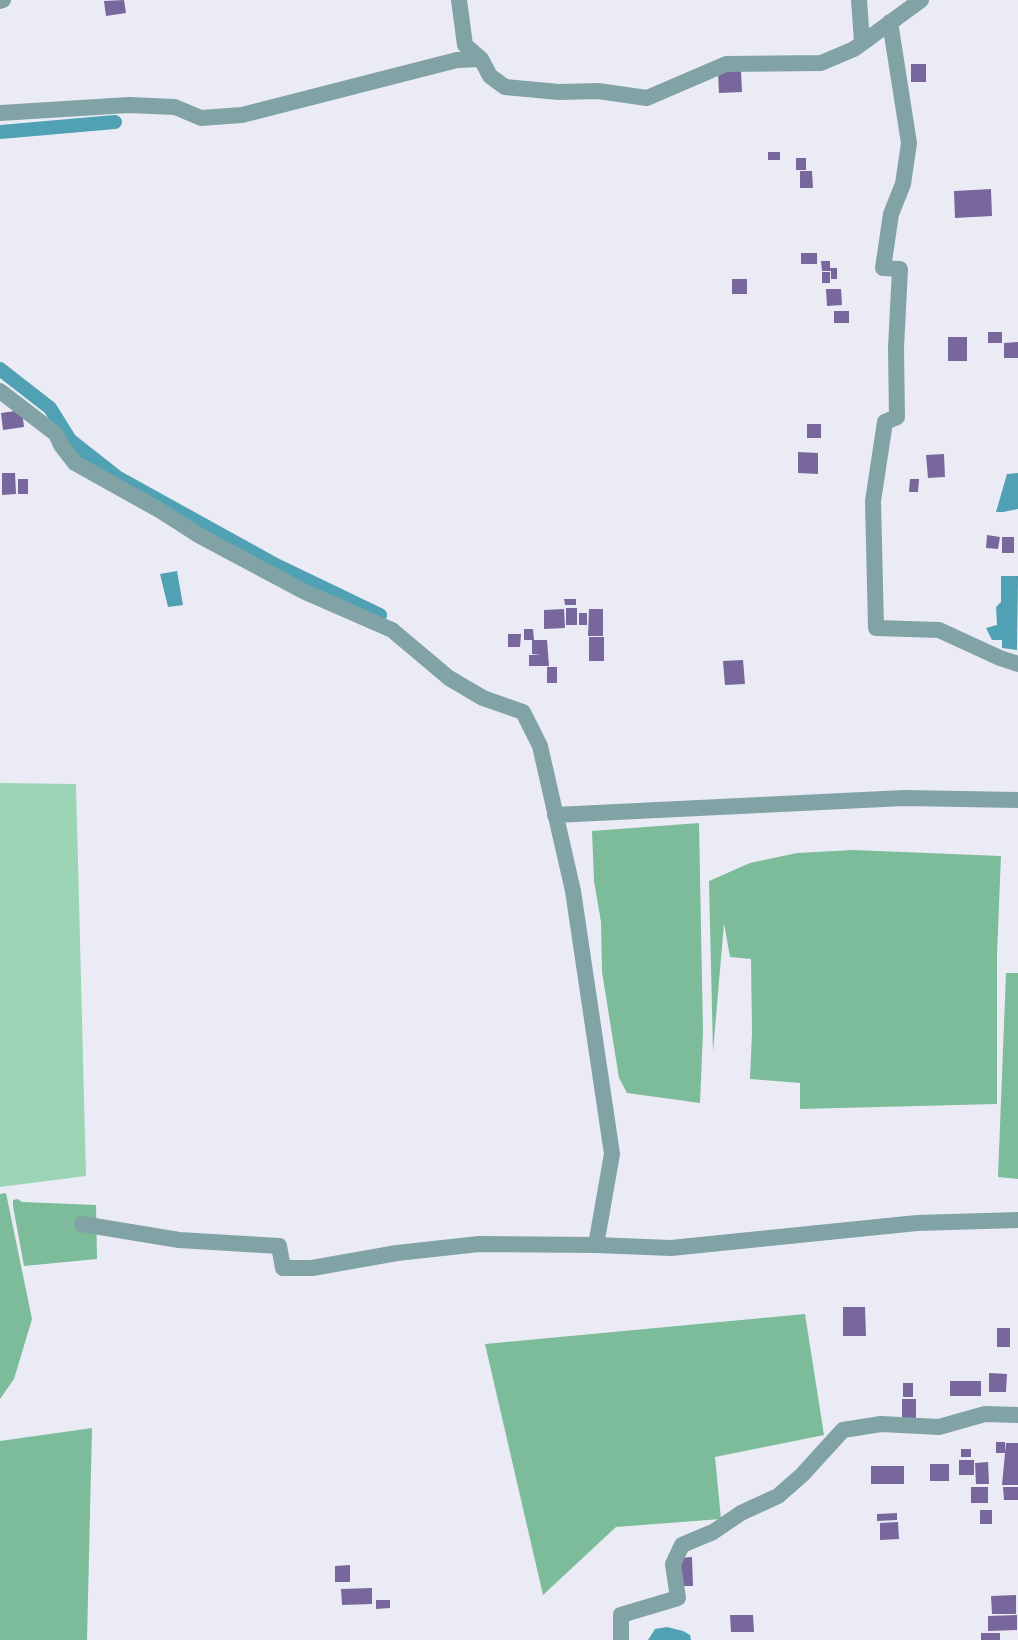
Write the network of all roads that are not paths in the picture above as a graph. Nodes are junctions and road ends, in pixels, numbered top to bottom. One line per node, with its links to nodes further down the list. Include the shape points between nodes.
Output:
1 (458, 0): 6 (street, via 466,45)
2 (859, 0): 5 (street)
3 (921, 0): 4 (street)
4 (890, 22): 5 (street); 9 (street, via 909,143 883,268 900,269 897,417 886,422 873,501 876,628 939,630)
5 (862, 42): 6 (street, via 821,63 726,64 647,97 505,87 490,76)
6 (481, 59): 7 (street, via 457,60 242,115 201,118 176,107 129,105)
7 (0, 113)
8 (0, 391): 11 (street, via 56,434 75,463 305,592 392,630 449,678 483,698 523,712 540,746)
9 (1018, 664)
10 (1018, 800): 11 (street, via 904,798)
11 (555, 815): 14 (street, via 573,891 612,1154)
12 (1018, 1220): 14 (street, via 917,1223 671,1248)
13 (82, 1224): 14 (street, via 180,1240 279,1246 283,1268 313,1268 480,1244)
14 (596, 1245)
15 (1018, 1415): 16 (street, via 985,1413 939,1427 881,1424 843,1430 778,1496 682,1545 673,1563 678,1598 621,1615)
16 (621, 1640)

